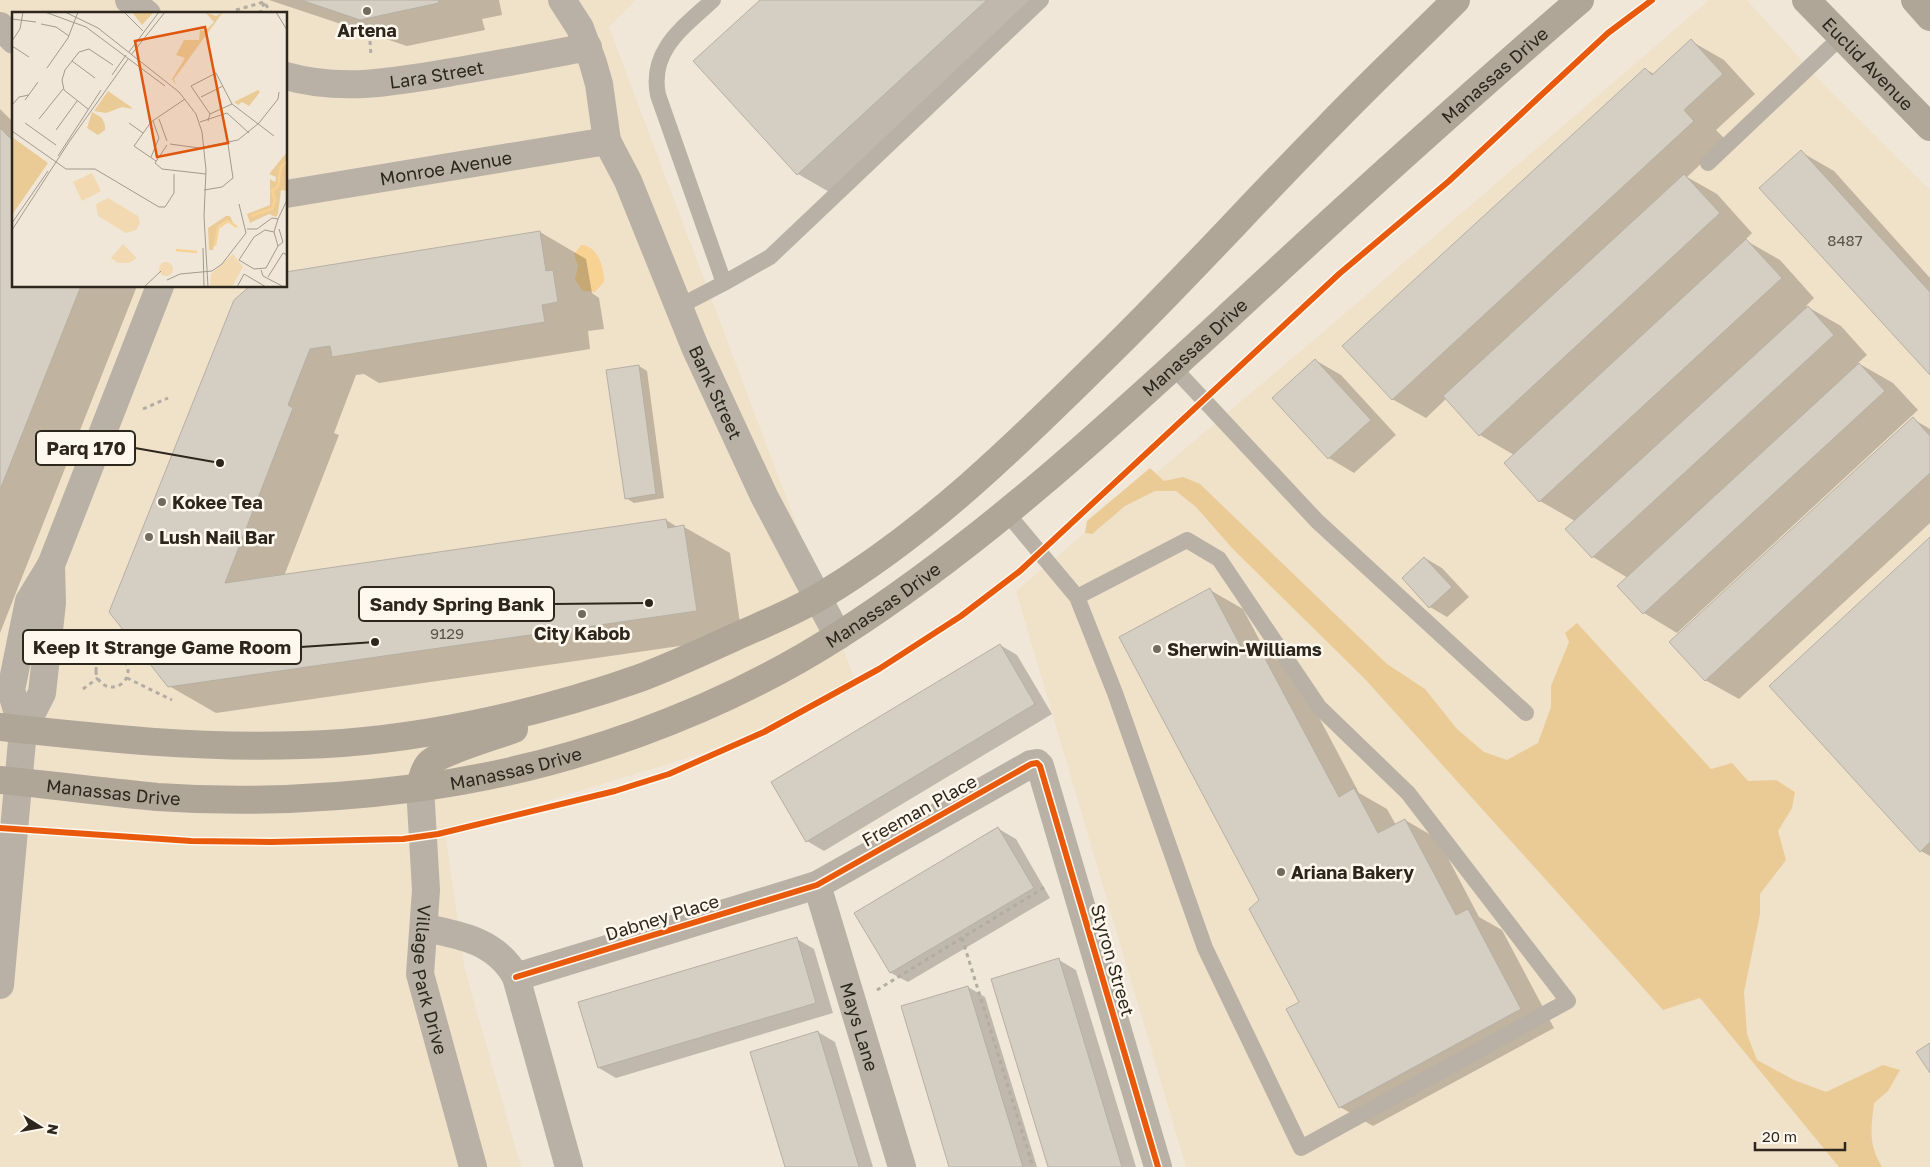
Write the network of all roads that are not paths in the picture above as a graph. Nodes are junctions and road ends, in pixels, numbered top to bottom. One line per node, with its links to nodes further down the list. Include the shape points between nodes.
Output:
1 (129, 0): 9 (street)
2 (562, 0): 14 (street)
3 (713, 0): 20 (lane, via 674,36 664,50 656,69 655,82)
4 (1041, 0): 20 (lane, via 770,257)
5 (1456, 0): 25 (main road, via 1328,127 1154,309 1014,447 954,501)
6 (1580, 0): 23 (main road, Manassas Drive)
7 (1806, 0): 12 (main road, Euclid Avenue)
8 (1915, 0): 10 (main road)
9 (144, 12)
10 (1930, 17)
11 (0, 26): 13 (street)
12 (1842, 37): 16 (main road, Euclid Avenue); 18 (lane)
13 (12, 38)
14 (588, 47): 15 (street, Lara Street, via 399,82 349,85); 17 (street, via 599,84)
15 (288, 77)
16 (1930, 127)
17 (607, 141): 19 (street, Monroe Avenue); 22 (street, Bank Street, via 628,180)
18 (1708, 162)
19 (288, 194)
20 (724, 284): 22 (lane)
21 (159, 288): 30 (street, via 51,565 29,601 11,690)
22 (678, 307): 25 (street, Bank Street, via 764,496)
23 (1173, 367): 24 (main road, Manassas Drive, via 1121,416); 29 (lane, via 1317,521)
24 (1006, 512): 26 (lane); 27 (main road, Manassas Drive, via 958,552)
25 (819, 597): 27 (street, Bank Street); 28 (main road, via 641,678)
26 (1077, 597): 26 (lane, via 1205,948 1301,1148 1568,1001 1408,793 1319,707 1219,559 1187,540)
27 (838, 636): 33 (main road, Manassas Drive, via 773,674 630,737 513,770)
28 (561, 701): 30 (main road, via 476,723 355,742 301,746 184,743); 33 (main road, via 524,725 430,762)
29 (1526, 713)
30 (11, 728): 32 (street)
31 (1037, 763): 34 (street, Freeman Place); 41 (street, Styron Street)
32 (9, 781): 33 (main road, Manassas Drive, via 161,797 258,799 344,796); 37 (street)
33 (420, 787): 35 (street, Village Park Drive)
34 (817, 885): 36 (street, Dabney Place); 40 (street, Mays Lane)
35 (425, 928): 36 (street, via 468,938 491,948 509,965); 38 (street, Village Park Drive, via 420,974)
36 (516, 977): 39 (street)
37 (0, 986)
38 (473, 1167)
39 (568, 1167)
40 (902, 1167)
41 (1158, 1167)

